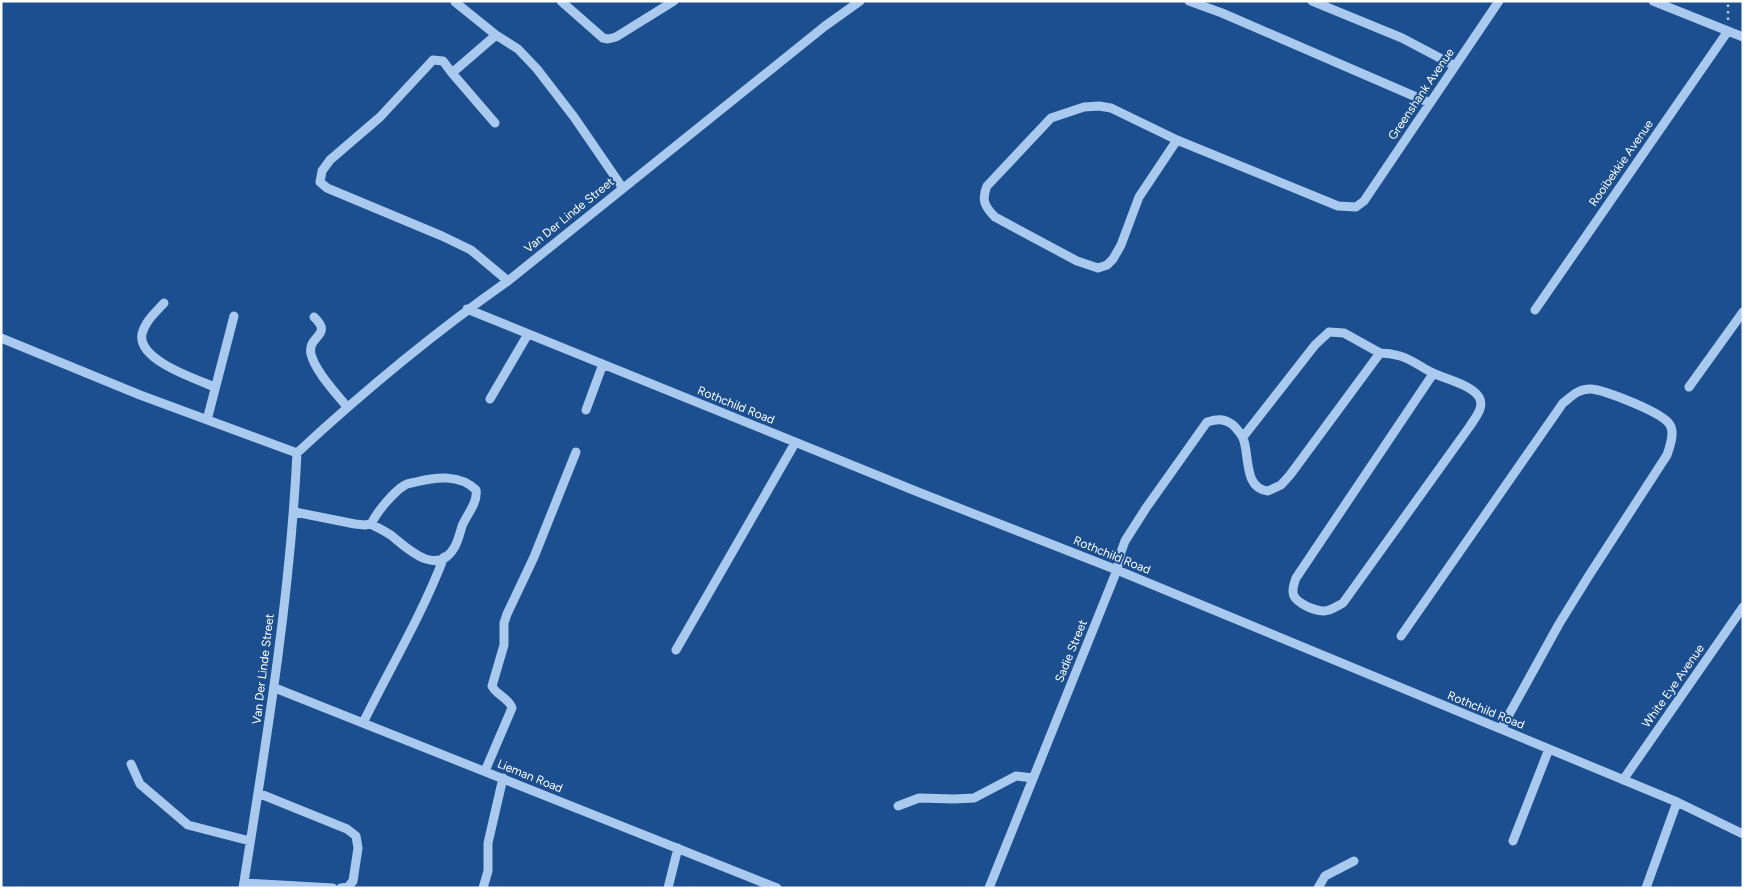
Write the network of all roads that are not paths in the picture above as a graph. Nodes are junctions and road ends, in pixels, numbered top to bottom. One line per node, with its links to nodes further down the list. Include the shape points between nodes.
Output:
1 (562, 1): 2 (street, via 608,39)
2 (674, 1)
3 (860, 1): 17 (street, Van Der Linde Street)
4 (1189, 1): 14 (street)
5 (1312, 1): 12 (street, via 1402,38)
6 (1499, 1): 12 (street, Greenshank Avenue)
7 (1653, 1): 9 (street)
8 (455, 2): 10 (street)
9 (1728, 32): 11 (street); 21 (street, Rooibekkie Avenue)
10 (496, 35): 13 (street); 17 (street, via 518,49 537,69)
11 (1743, 37)
12 (1455, 66): 14 (street, Greenshank Avenue)
13 (452, 73): 15 (street); 18 (street, via 443,61 433,60 380,117 330,160 322,171 320,182 327,188 471,250)
14 (1430, 103): 16 (street, Greenshank Avenue, via 1364,201 1356,207 1338,206)
15 (495, 122)
16 (1177, 140): 16 (street, via 1139,197 1121,245 1107,265 1098,268 1077,261 995,217 986,208 987,186 1051,118 1066,112 1084,107 1111,108)
17 (622, 187): 18 (street, Van Der Linde Street)
18 (508, 280): 20 (street, Van Der Linde Street)
19 (164, 302): 30 (street, via 145,324 142,344 149,354 169,367)
20 (468, 309): 25 (street, Rothchild Road); 33 (street, Van Der Linde Street)
21 (1535, 310)
22 (1743, 312): 31 (street)
23 (234, 316): 30 (street)
24 (314, 317): 33 (street, via 323,329 311,346 311,354)
25 (528, 334): 28 (street, Rothchild Road); 32 (street)
26 (1, 338): 35 (street)
27 (1380, 353): 29 (street, via 1402,356); 36 (street, via 1344,333 1324,335); 36 (street, via 1290,475 1275,489 1264,490 1252,480)
28 (603, 364): 34 (street); 37 (street, Rothchild Road)
29 (1433, 374): 29 (street, via 1453,380 1479,396 1480,408 1470,426 1343,603 1323,611 1297,602 1292,588 1296,578)
30 (215, 387): 35 (street)
31 (1690, 387)
32 (490, 399)
33 (347, 406): 39 (street, Van Der Linde Street)
34 (586, 410)
35 (207, 420): 39 (street)
36 (1243, 437): 43 (street, Sadie Street, via 1226,420 1207,422 1125,541)
37 (795, 443): 43 (street, Rothchild Road); 46 (street)
38 (576, 452): 52 (street, via 504,623 504,645 492,686 512,708)
39 (297, 453): 40 (street, Van Der Linde Street)
40 (294, 512): 41 (street); 47 (street, Van Der Linde Street)
41 (372, 524): 42 (street, via 422,558); 42 (street, via 375,516 405,485 448,478 468,484 476,490 474,503 454,548)
42 (444, 558): 48 (street)
43 (1117, 570): 49 (street, Rothchild Road); 54 (street, Sadie Street)
44 (1743, 607): 55 (street, White Eye Avenue)
45 (1401, 636): 49 (street, via 1563,403 1578,390 1603,391 1666,420 1671,426 1672,437 1667,454 1559,624)
46 (676, 650)
47 (274, 688): 48 (street, Lieman Road); 56 (street, Van Der Linde Street)
48 (363, 723): 52 (street, Lieman Road)
49 (1501, 730): 50 (street, Rothchild Road)
50 (1549, 749): 55 (street, Rothchild Road); 60 (street)
51 (131, 764): 61 (street, via 140,784 188,826)
52 (484, 771): 53 (street, Lieman Road)
53 (503, 778): 62 (street, Lieman Road); 68 (street, via 489,834)
54 (1033, 778): 58 (street, via 1016,776 974,798 919,798); 71 (street, Sadie Street)
55 (1623, 780): 57 (street, Rothchild Road)
56 (258, 793): 61 (street, Van Der Linde Street); 64 (street, via 347,829 356,836)
57 (1677, 802): 59 (street, Rothchild Road); 73 (street)
58 (898, 806)
59 (1743, 834)
60 (1513, 840)
61 (250, 841): 65 (street, Van Der Linde Street)
62 (678, 848): 69 (street); 70 (street, Lieman Road)
63 (1354, 861): 72 (street, via 1325,876)
64 (355, 884): 67 (street)
65 (244, 886): 66 (street)
66 (332, 888)
67 (341, 888)
68 (484, 888)
69 (668, 888)
70 (777, 888)
71 (989, 888)
72 (1318, 888)
73 (1646, 888)

